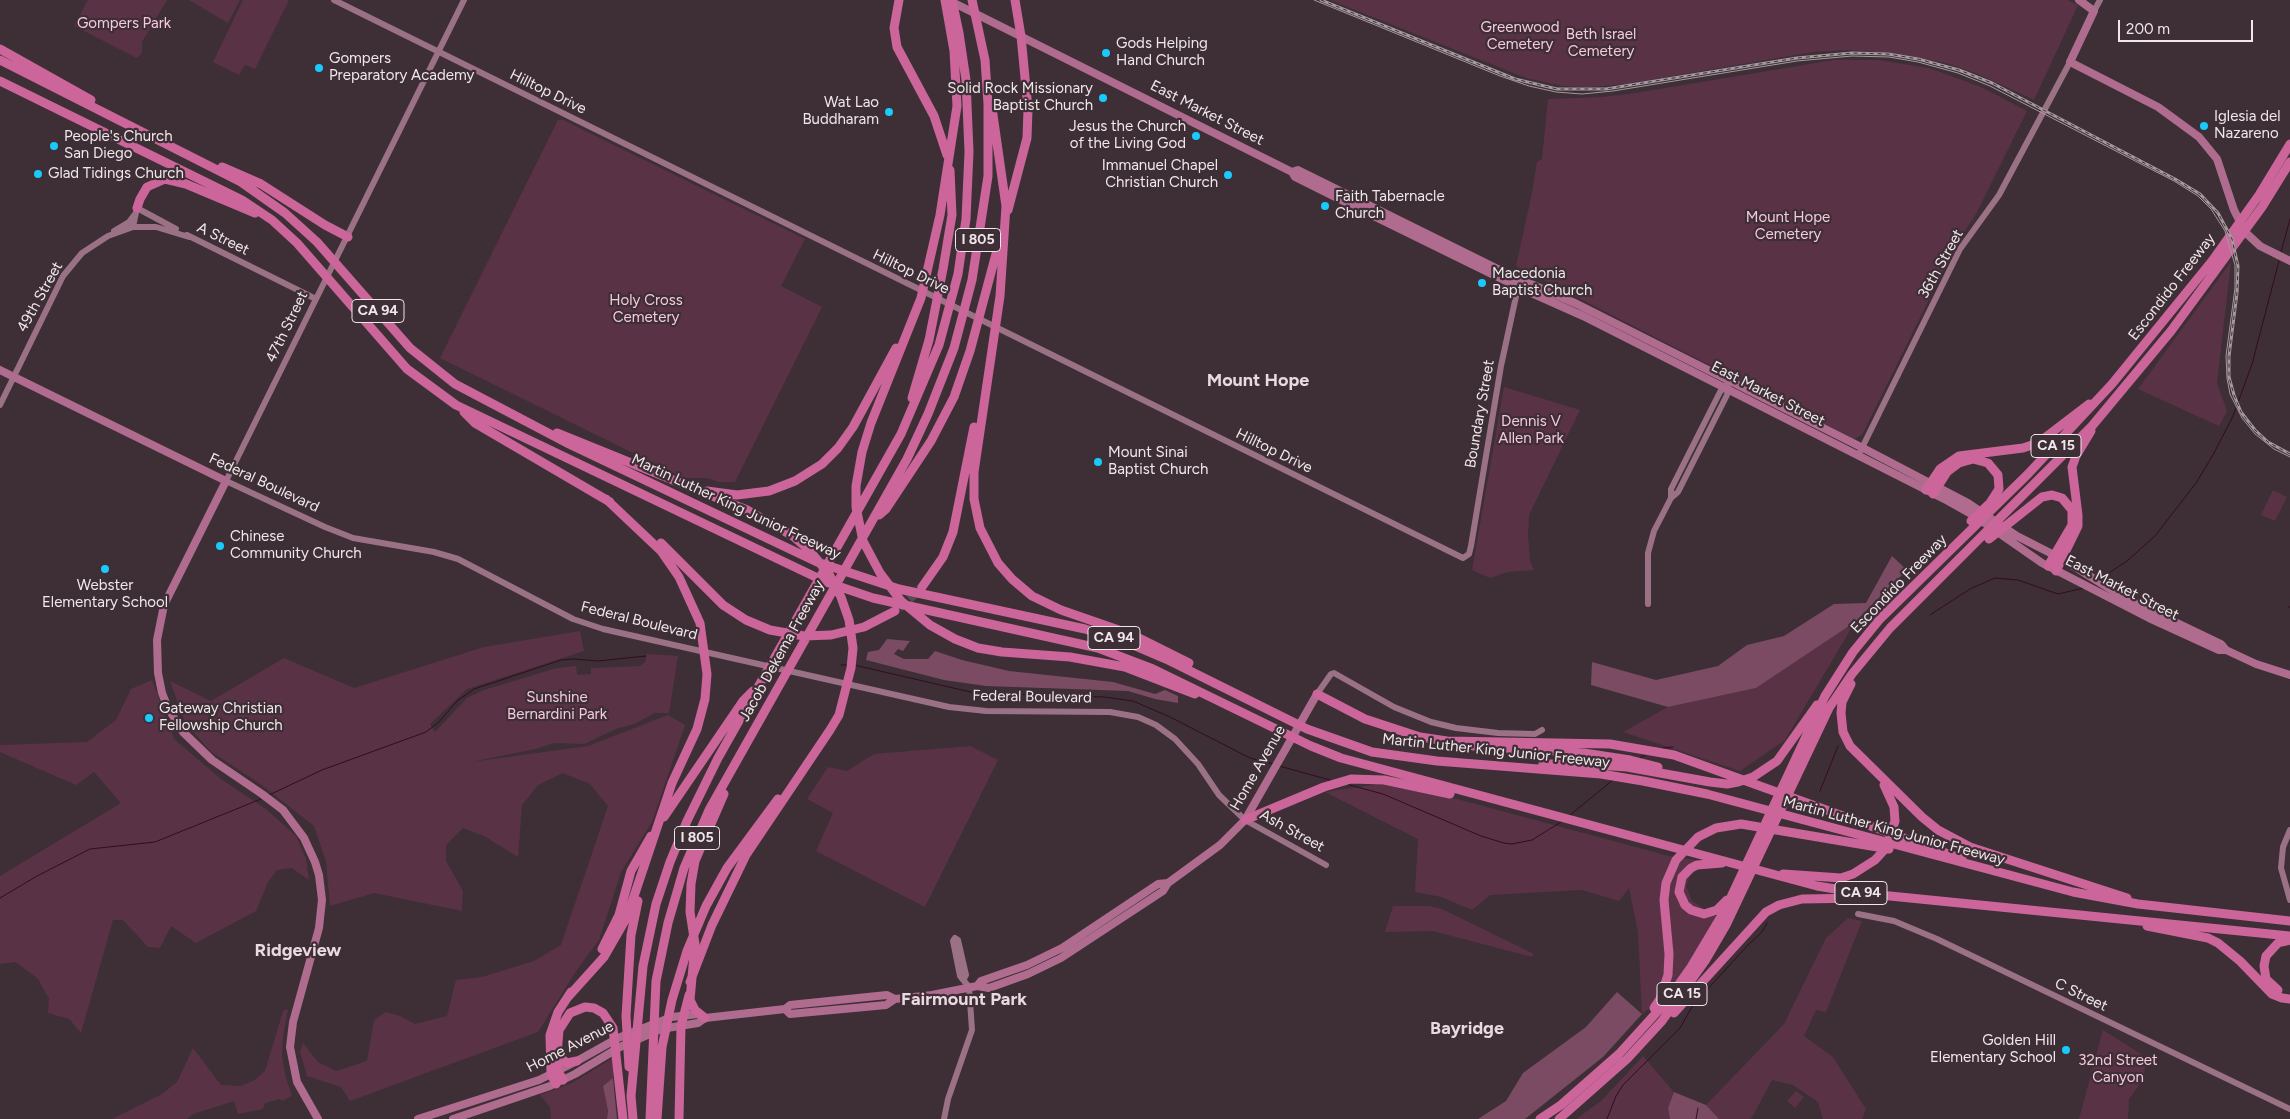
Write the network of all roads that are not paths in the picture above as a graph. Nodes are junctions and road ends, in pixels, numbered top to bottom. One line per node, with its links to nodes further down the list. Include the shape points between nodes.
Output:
1 (334, 0): 12 (street, Hilltop Drive)
2 (464, 0): 12 (street, 47th Street)
3 (899, 0): 42 (highway, via 894,28 897,47 934,116 944,142 952,191 944,269 929,340)
4 (948, 0): 10 (main road, East Market Street); 32 (highway, via 957,106 940,215 921,298); 42 (highway, Jacob Dekema Freeway / I 805, via 959,34 966,80 969,152 966,218 958,274 939,345)
5 (972, 0): 14 (highway, Jacob Dekema Freeway / I 805)
6 (1015, 0): 10 (highway)
7 (2079, 0): 9 (main road)
8 (2100, 0): 9 (street)
9 (2094, 11): 15 (main road)
10 (1021, 36): 21 (main road, East Market Street); 51 (highway, via 1028,138 970,351 949,408 931,441 886,509)
11 (0, 49): 17 (highway, via 73,89)
12 (438, 52): 27 (street, 47th Street); 52 (street, Hilltop Drive, via 1460,557 1466,557)
13 (0, 60): 17 (highway, Martin Luther King Junior Freeway / CA 94)
14 (985, 60): 33 (highway, via 1006,206 1000,296); 51 (highway, Jacob Dekema Freeway / I 805, via 988,176 972,280 954,348 928,414)
15 (2070, 62): 28 (main road, via 2158,107 2199,138 2217,159 2245,232 2260,246); 43 (street, 36th Street, via 1999,195 1960,249)
16 (3, 84): 23 (highway, Martin Luther King Junior Freeway / CA 94, via 242,200)
17 (146, 135): 19 (highway, Martin Luther King Junior Freeway / CA 94)
18 (2290, 144): 36 (highway, Escondido Freeway / CA 15, via 2212,261)
19 (200, 161): 27 (highway, via 234,171 261,184); 40 (highway, Martin Luther King Junior Freeway / CA 94, via 241,182 302,226 410,348 430,366 471,394)
20 (2290, 162): 41 (highway, Escondido Freeway / CA 15, via 2262,207 2171,331)
21 (1292, 172): 29 (main road, East Market Street, via 1295,177); 31 (main road, East Market Street, via 1298,170 1508,274)
22 (136, 211): 23 (highway, via 151,184 165,179 175,180); 24 (street); 25 (street); 26 (street, A Street)
23 (272, 220): 39 (highway, Martin Luther King Junior Freeway / CA 94, via 297,243 407,369)
24 (133, 227): 25 (street, 49th Street); 26 (street, 49th Street, via 156,227)
25 (112, 234): 35 (street, 49th Street, via 82,253 63,276)
26 (189, 237): 30 (street, A Street)
27 (348, 237): 30 (street, 47th Street)
28 (2289, 260)
29 (1518, 287): 31 (main road, via 1527,286); 37 (main road, East Market Street); 52 (street, Boundary Street, via 1501,366)
30 (316, 299): 46 (street, 47th Street)
31 (1577, 304): 37 (main road, East Market Street)
32 (912, 322): 45 (highway, via 845,440 831,456 805,476 774,489 737,495 705,490); 64 (highway, via 866,435 856,498 863,541 895,594 910,610 940,632 978,648 1070,656 1125,666)
33 (991, 346): 55 (highway, via 953,532 943,557); 65 (highway, via 973,489 980,528 998,563 1020,587 1049,605 1151,644 1221,680)
34 (0, 370): 35 (main road, Federal Boulevard)
35 (13, 376): 38 (street, 49th Street); 46 (main road, Federal Boulevard)
36 (2112, 384): 47 (highway, via 2038,444 1959,456 1940,470); 49 (highway, Escondido Freeway / CA 15, via 2028,474)
37 (1727, 386): 43 (main road, East Market Street); 44 (main road, East Market Street); 56 (street, via 1671,489 1671,498 1654,531 1648,553)
38 (0, 405)
39 (456, 405): 48 (highway, via 475,423); 64 (highway, Martin Luther King Junior Freeway / CA 94, via 795,569 858,594 1098,648 1153,669)
40 (534, 424): 45 (highway); 65 (highway, Martin Luther King Junior Freeway / CA 94, via 803,556 864,578 929,596 1085,629 1124,641)
41 (2092, 426): 50 (highway, Escondido Freeway / CA 15); 53 (highway, via 2090,436 2072,467 2078,521)
42 (901, 434): 61 (highway, Jacob Dekema Freeway / I 805)
43 (1863, 448): 44 (street, 36th Street); 47 (main road, East Market Street)
44 (1858, 456): 47 (main road, East Market Street)
45 (657, 475): 69 (highway, via 746,510 793,536 829,574 849,620 852,663 839,715)
46 (226, 481): 74 (street, Federal Boulevard, via 325,528 354,538 458,559 574,619 603,629 949,707 986,711 1110,712 1138,717 1175,739 1198,764 1219,795); 109 (main road, 47th Street, via 164,605 157,640 158,673 168,708 183,732 201,751 273,801 298,828 315,862 322,900 318,936 292,1030 291,1057 301,1092)
47 (1932, 489): 49 (highway, via 1951,467 1966,460 1980,460 1994,468 1998,475 1999,488); 53 (main road, East Market Street, via 1968,503 2017,536); 54 (main road, East Market Street)
48 (606, 499): 57 (highway, via 642,525 722,605 763,628 791,635 830,635 864,627); 79 (highway, via 661,551 679,577 700,623 707,674 705,699 697,729 672,783)
49 (1994, 503): 62 (highway, Escondido Freeway / CA 15, via 1917,576 1913,586 1853,652)
50 (2011, 515): 53 (highway, via 2042,497 2052,495 2066,501 2072,510 2072,525); 59 (highway, Escondido Freeway / CA 15, via 1954,574 1943,577 1890,628)
51 (872, 522): 67 (highway, Jacob Dekema Freeway / I 805)
52 (1471, 546)
53 (2058, 557): 54 (highway); 58 (main road, East Market Street, via 2136,604 2221,644)
54 (2052, 568): 58 (main road, East Market Street, via 2188,637 2218,650)
55 (922, 587)
56 (1648, 604)
57 (895, 611)
58 (2226, 650): 60 (main road, East Market Street)
59 (1866, 658): 72 (highway, via 1844,697 1841,713 1843,732 1850,746); 104 (highway, Escondido Freeway / CA 15, via 1829,708 1718,941 1682,994)
60 (2290, 675)
61 (761, 683): 95 (highway, via 743,701 646,843 631,871 619,915 607,942); 103 (highway, Jacob Dekema Freeway / I 805, via 718,758 670,862 656,904 645,957)
62 (1825, 696): 71 (highway, via 1777,761 1753,777 1727,784); 82 (highway, Escondido Freeway / CA 15)
63 (1315, 698): 66 (street, Home Avenue, via 1327,678 1334,673 1394,707 1432,722 1498,733 1532,734); 68 (highway, via 1393,729); 74 (main road, Home Avenue)
64 (1212, 699): 73 (highway, Martin Luther King Junior Freeway / CA 94, via 1333,755)
65 (1284, 718): 70 (highway, Martin Luther King Junior Freeway / CA 94, via 1330,739 1372,752)
66 (1542, 730)
67 (750, 737): 92 (highway, via 695,861 690,912 695,944); 100 (highway, Jacob Dekema Freeway / I 805, via 709,810 684,868 656,981)
68 (1448, 741): 71 (highway, via 1470,746 1622,758); 81 (highway, via 1610,744 1650,750 1696,762)
69 (822, 742): 92 (highway, via 746,855 712,925); 100 (highway, via 738,851 706,906 681,969)
70 (1490, 764): 71 (highway); 76 (highway, Martin Luther King Junior Freeway / CA 94, via 1605,775 1707,794)
71 (1644, 767)
72 (1872, 769): 80 (highway, via 1890,796 1895,821 1886,848 1875,860 1840,878); 85 (highway, via 1922,818 1953,839 2126,897)
73 (1525, 808): 74 (highway, via 1369,779 1351,779); 77 (highway, Martin Luther King Junior Freeway / CA 94)
74 (1245, 820): 78 (street, Ash Street); 93 (main road, Home Avenue, via 1219,846 1168,883 1163,892 1050,964 989,988)
75 (2290, 830): 83 (street, via 2283,847 2282,868)
76 (1932, 856): 81 (highway, Martin Luther King Junior Freeway / CA 94); 101 (highway, via 1752,825 1728,825 1698,837 1684,849 1670,869 1664,900 1668,975 1660,1000)
77 (1732, 863): 80 (highway, Martin Luther King Junior Freeway / CA 94); 82 (highway, via 1691,868 1680,884 1681,898 1691,910 1711,913 1723,905)
78 (1326, 865)
79 (643, 873): 95 (highway, via 614,942); 103 (highway, via 631,935 626,1022)
80 (1770, 874): 84 (highway, Martin Luther King Junior Freeway / CA 94, via 1818,886)
81 (2004, 875): 85 (highway, Martin Luther King Junior Freeway / CA 94)
82 (1739, 881): 101 (highway, Escondido Freeway / CA 15, via 1726,910 1691,967 1667,1000)
83 (2290, 900)
84 (1952, 901): 87 (highway, Martin Luther King Junior Freeway / CA 94); 104 (highway, via 1825,898 1779,905 1766,912 1750,928 1664,1024)
85 (2138, 904): 88 (highway, Martin Luther King Junior Freeway / CA 94)
86 (1858, 914): 108 (street, C Street, via 1894,921 1936,939)
87 (2112, 918): 89 (highway, Martin Luther King Junior Freeway / CA 94); 96 (highway, via 2208,938 2229,951 2272,994)
88 (2290, 921)
89 (2290, 936)
90 (2290, 940): 96 (highway, via 2270,950 2264,966 2266,979 2271,985)
91 (964, 979): 91 (street, via 966,975 955,938 960,976); 93 (street)
92 (690, 982): 94 (highway)
93 (973, 987): 98 (main road, Home Avenue, via 932,995 895,999 887,995); 117 (street, via 972,1030)
94 (689, 994): 97 (highway); 98 (highway, via 691,1005)
95 (568, 997): 106 (highway, via 558,1012 550,1036)
96 (2290, 997)
97 (682, 1015): 98 (main road, Home Avenue, via 698,1014); 99 (highway); 105 (main road, Home Avenue, via 618,1038)
98 (705, 1018): 99 (main road, Home Avenue, via 698,1023)
99 (681, 1026): 107 (main road, Home Avenue, via 661,1029 620,1047); 116 (highway)
100 (657, 1047): 114 (highway, Jacob Dekema Freeway / I 805); 115 (highway)
101 (1619, 1054): 118 (highway, Escondido Freeway / CA 15, via 1561,1105)
102 (557, 1055): 105 (highway, via 566,1063); 106 (highway); 112 (highway, via 559,1030 570,1013 594,1008 602,1013 613,1028)
103 (632, 1055): 113 (highway)
104 (1627, 1059): 119 (highway, Escondido Freeway / CA 15)
105 (577, 1061): 106 (main road, Home Avenue)
106 (555, 1073): 107 (highway); 110 (main road, Home Avenue)
107 (560, 1082): 111 (main road, Home Avenue)
108 (2290, 1110)
109 (318, 1119)
110 (418, 1119)
111 (453, 1119)
112 (623, 1119)
113 (633, 1119)
114 (650, 1119)
115 (657, 1119)
116 (679, 1119)
117 (944, 1119)
118 (1540, 1119)
119 (1559, 1119)

